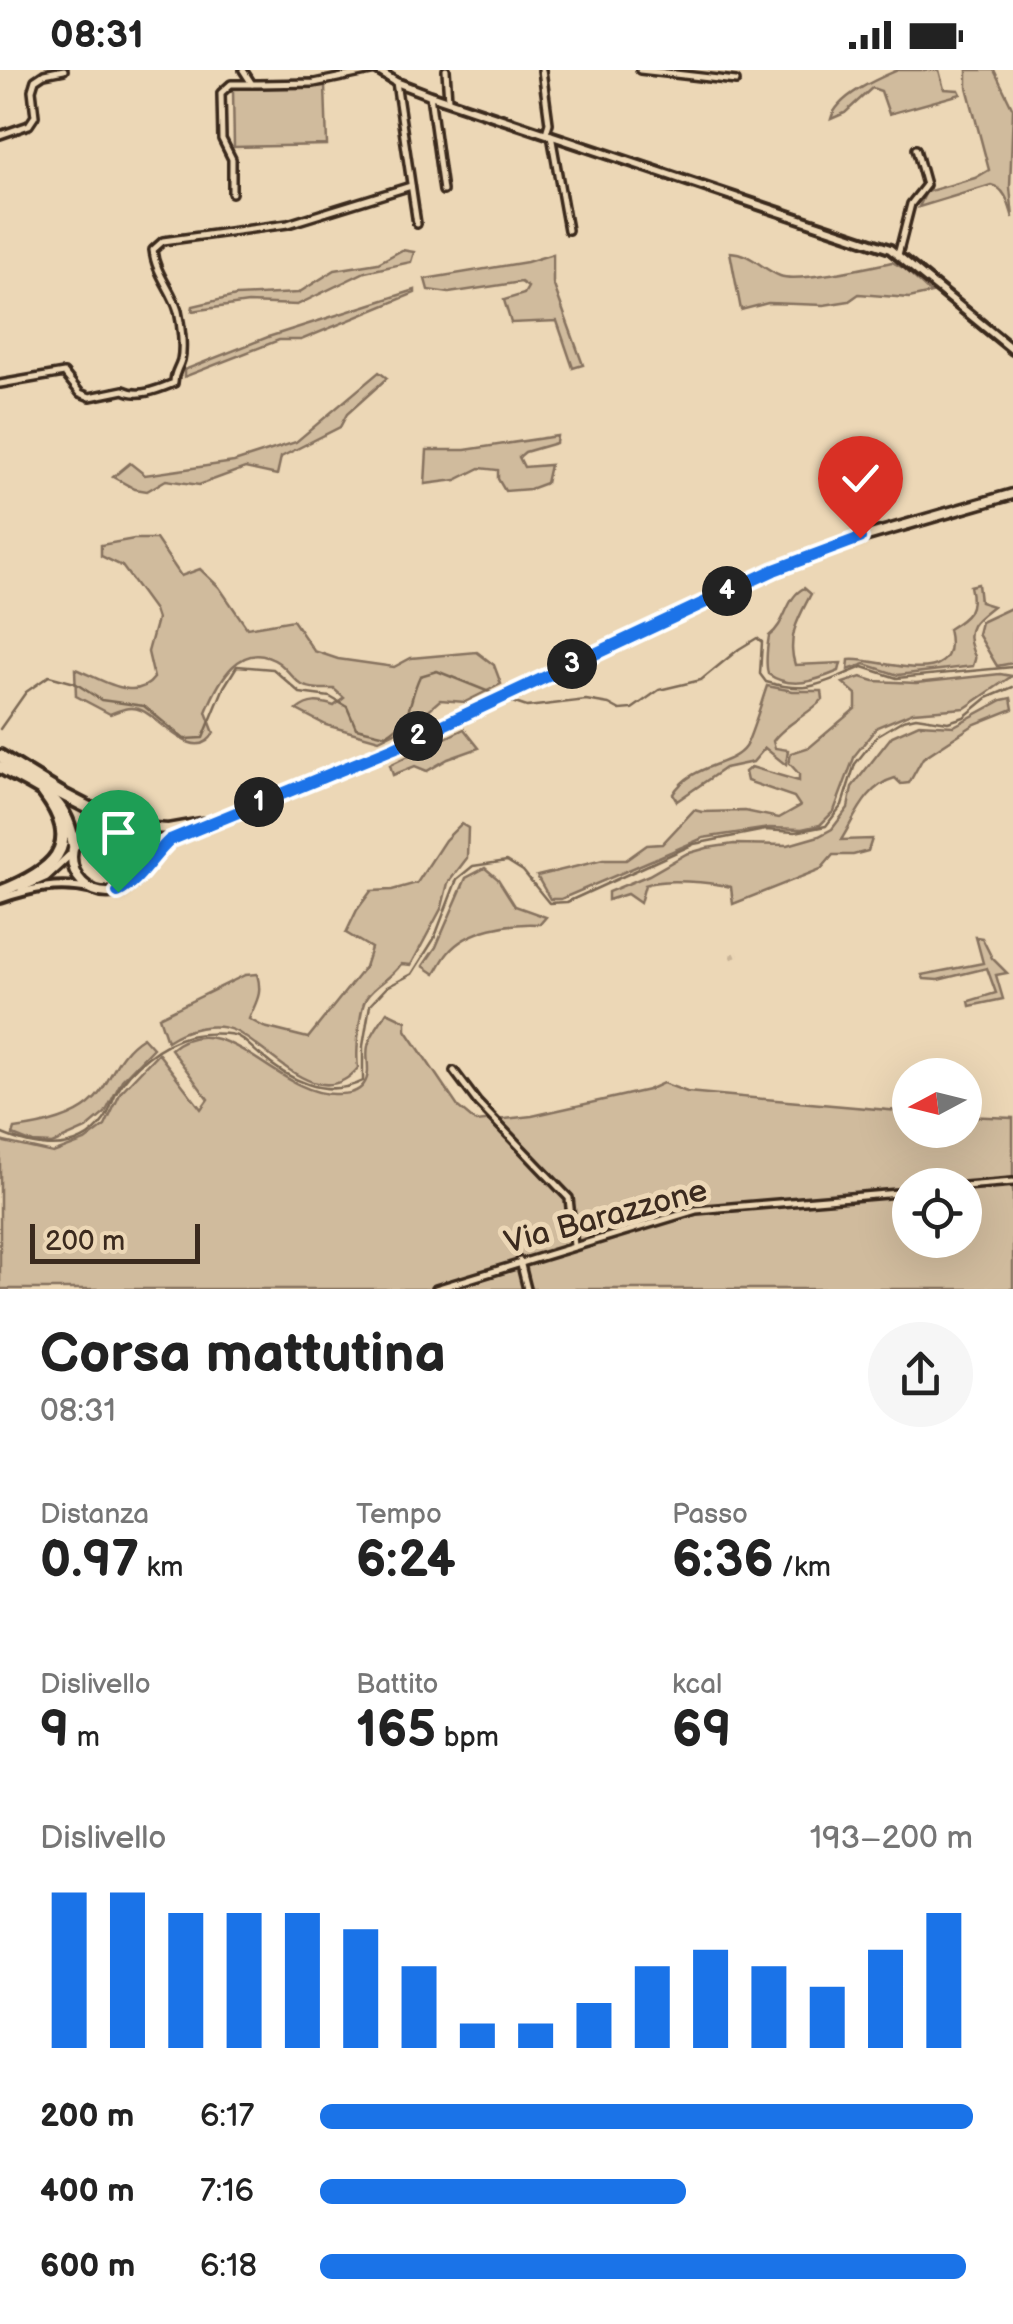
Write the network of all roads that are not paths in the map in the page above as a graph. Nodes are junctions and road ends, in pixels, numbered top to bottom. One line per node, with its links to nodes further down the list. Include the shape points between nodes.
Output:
1 (64, 70): 14 (street, via 35,80 35,116)
2 (243, 70): 10 (street)
3 (378, 70): 7 (street); 9 (street)
4 (446, 70): 12 (street)
5 (542, 70): 13 (street)
6 (640, 70): 8 (street)
7 (354, 72): 10 (street, via 314,83)
8 (736, 81)
9 (396, 82): 11 (street); 16 (street)
10 (252, 84): 18 (street, via 231,84 222,93)
11 (430, 94): 12 (street); 17 (street)
12 (448, 100): 13 (street)
13 (549, 134): 20 (street); 21 (street)
14 (0, 136)
15 (916, 149): 21 (street, via 926,185 911,204)
16 (411, 186): 19 (street); 23 (street, via 288,224 157,245 154,262 178,309 182,340 174,383 90,398 64,373)
17 (442, 190)
18 (232, 193)
19 (416, 224)
20 (568, 230)
21 (898, 255): 22 (street)
22 (1013, 350)
23 (0, 384)
24 (1013, 494): 28 (main road, via 774,570 380,754)
25 (0, 756): 29 (highway)
26 (0, 767): 27 (highway)
27 (44, 793): 30 (highway, via 64,808); 33 (highway, via 62,824 56,859)
28 (211, 821): 29 (main road, via 168,828); 31 (main road, via 170,840)
29 (123, 825): 30 (main road, via 93,824); 31 (main road, via 142,848)
30 (73, 849): 32 (main road, via 79,878); 33 (street, via 46,877)
31 (139, 875): 32 (main road, via 118,892)
32 (93, 890): 33 (street, via 50,886)
33 (0, 896)
34 (454, 1072): 38 (street, via 569,1198)
35 (1013, 1182): 36 (street)
36 (982, 1185)
37 (892, 1194): 38 (street, Via Barazzone, via 696,1210)
38 (574, 1246): 39 (street, Via Barazzone)
39 (520, 1262): 40 (street, Via Barazzone); 41 (street)
40 (436, 1289)
41 (527, 1289)

